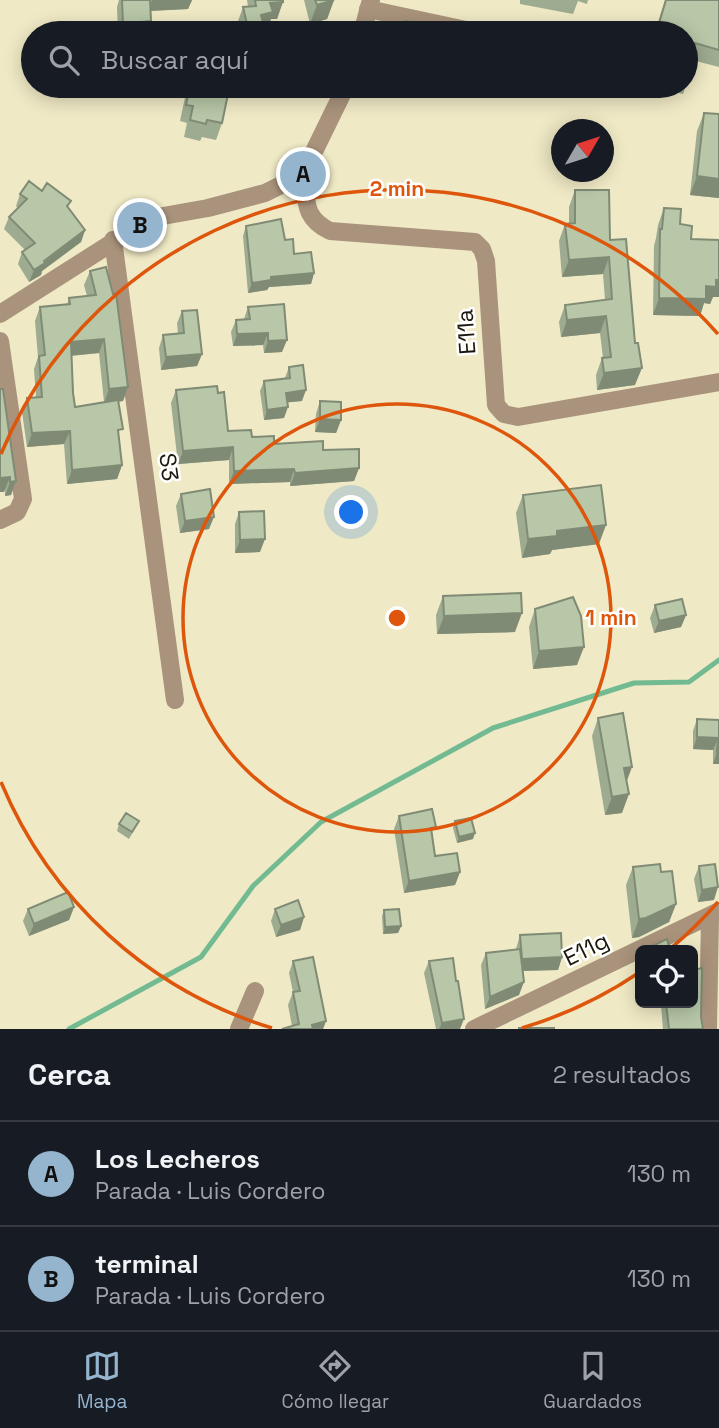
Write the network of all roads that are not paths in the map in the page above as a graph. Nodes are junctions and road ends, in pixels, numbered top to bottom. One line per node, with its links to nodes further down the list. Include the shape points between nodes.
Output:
1 (369, 4): 2 (street)
2 (434, 21)
3 (340, 98): 4 (street)
4 (303, 174): 5 (street, via 265,193 163,216); 8 (street, E11a, via 309,215 330,231 475,242 482,249 496,405 504,414 518,417)
5 (113, 240): 6 (street); 10 (street, S3)
6 (0, 314)
7 (0, 341): 9 (street, via 23,499 17,512)
8 (719, 382)
9 (0, 520)
10 (176, 700)
11 (715, 914): 14 (street, E11g); 15 (street)
12 (255, 991): 13 (street)
13 (239, 1029)
14 (474, 1029)
15 (708, 1029)

